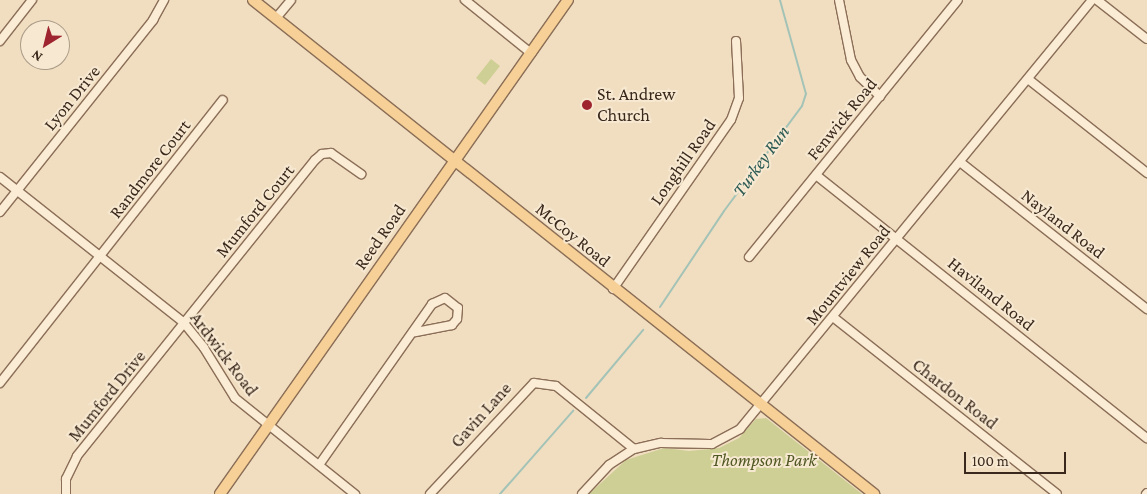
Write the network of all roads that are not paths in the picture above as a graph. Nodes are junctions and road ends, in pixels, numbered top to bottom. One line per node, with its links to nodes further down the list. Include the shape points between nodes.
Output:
1 (32, 0): 12 (street)
2 (164, 0): 25 (street, Lyon Drive, via 153,20)
3 (253, 0): 11 (main road, McCoy Road)
4 (291, 0): 11 (street)
5 (465, 0): 15 (street)
6 (568, 0): 15 (main road, Reed Road)
7 (839, 0): 17 (street, via 851,60 860,77)
8 (958, 0): 17 (street, Fenwick Road)
9 (1092, 0): 16 (street, Mountview Road)
10 (1097, 0): 13 (street)
11 (276, 18): 19 (main road, McCoy Road)
12 (2, 36)
13 (1147, 39)
14 (736, 40): 30 (street, Longhill Road, via 739,98 731,120)
15 (531, 53): 19 (main road, Reed Road)
16 (1028, 79): 20 (street, Mountview Road); 21 (street)
17 (880, 96): 23 (street, Fenwick Road)
18 (223, 100): 28 (street, Randmore Court)
19 (454, 161): 30 (main road, McCoy Road); 37 (main road, Reed Road)
20 (960, 162): 27 (street, Mountview Road); 31 (street, Nayland Road)
21 (1147, 173)
22 (361, 174): 33 (street, Mumford Court, via 335,155 326,153 318,157)
23 (816, 175): 27 (street, Haviland Road); 29 (street, Fenwick Road)
24 (0, 177): 25 (street, Ardwick Road)
25 (18, 190): 26 (street, Lyon Drive); 28 (street, Ardwick Road)
26 (0, 212)
27 (897, 239): 32 (street, Mountview Road); 38 (street, Haviland Road)
28 (101, 256): 33 (street, Ardwick Road); 35 (street, Randmore Court)
29 (749, 257)
30 (613, 288): 36 (main road, McCoy Road)
31 (1147, 309)
32 (833, 317): 36 (street, Mountview Road); 47 (street, Chardon Road)
33 (184, 323): 37 (street, Ardwick Road, via 235,398); 41 (street, Mumford Drive, via 77,456 66,479)
34 (415, 332): 34 (street, via 452,325 458,308 450,299 440,298 432,304); 40 (street)
35 (0, 383)
36 (762, 405): 39 (street, Mountview Road, via 740,430 718,442 706,445 661,444); 46 (main road, McCoy Road)
37 (268, 426): 40 (street, Ardwick Road); 42 (main road, Reed Road)
38 (1147, 438)
39 (634, 449): 44 (street, Gavin Lane, via 556,386 534,383); 45 (street, Mountview Road, via 609,465)
40 (319, 465): 43 (street, Ardwick Road)
41 (66, 494)
42 (220, 494)
43 (355, 494)
44 (430, 494)
45 (582, 494)
46 (874, 494)
47 (1057, 494)

